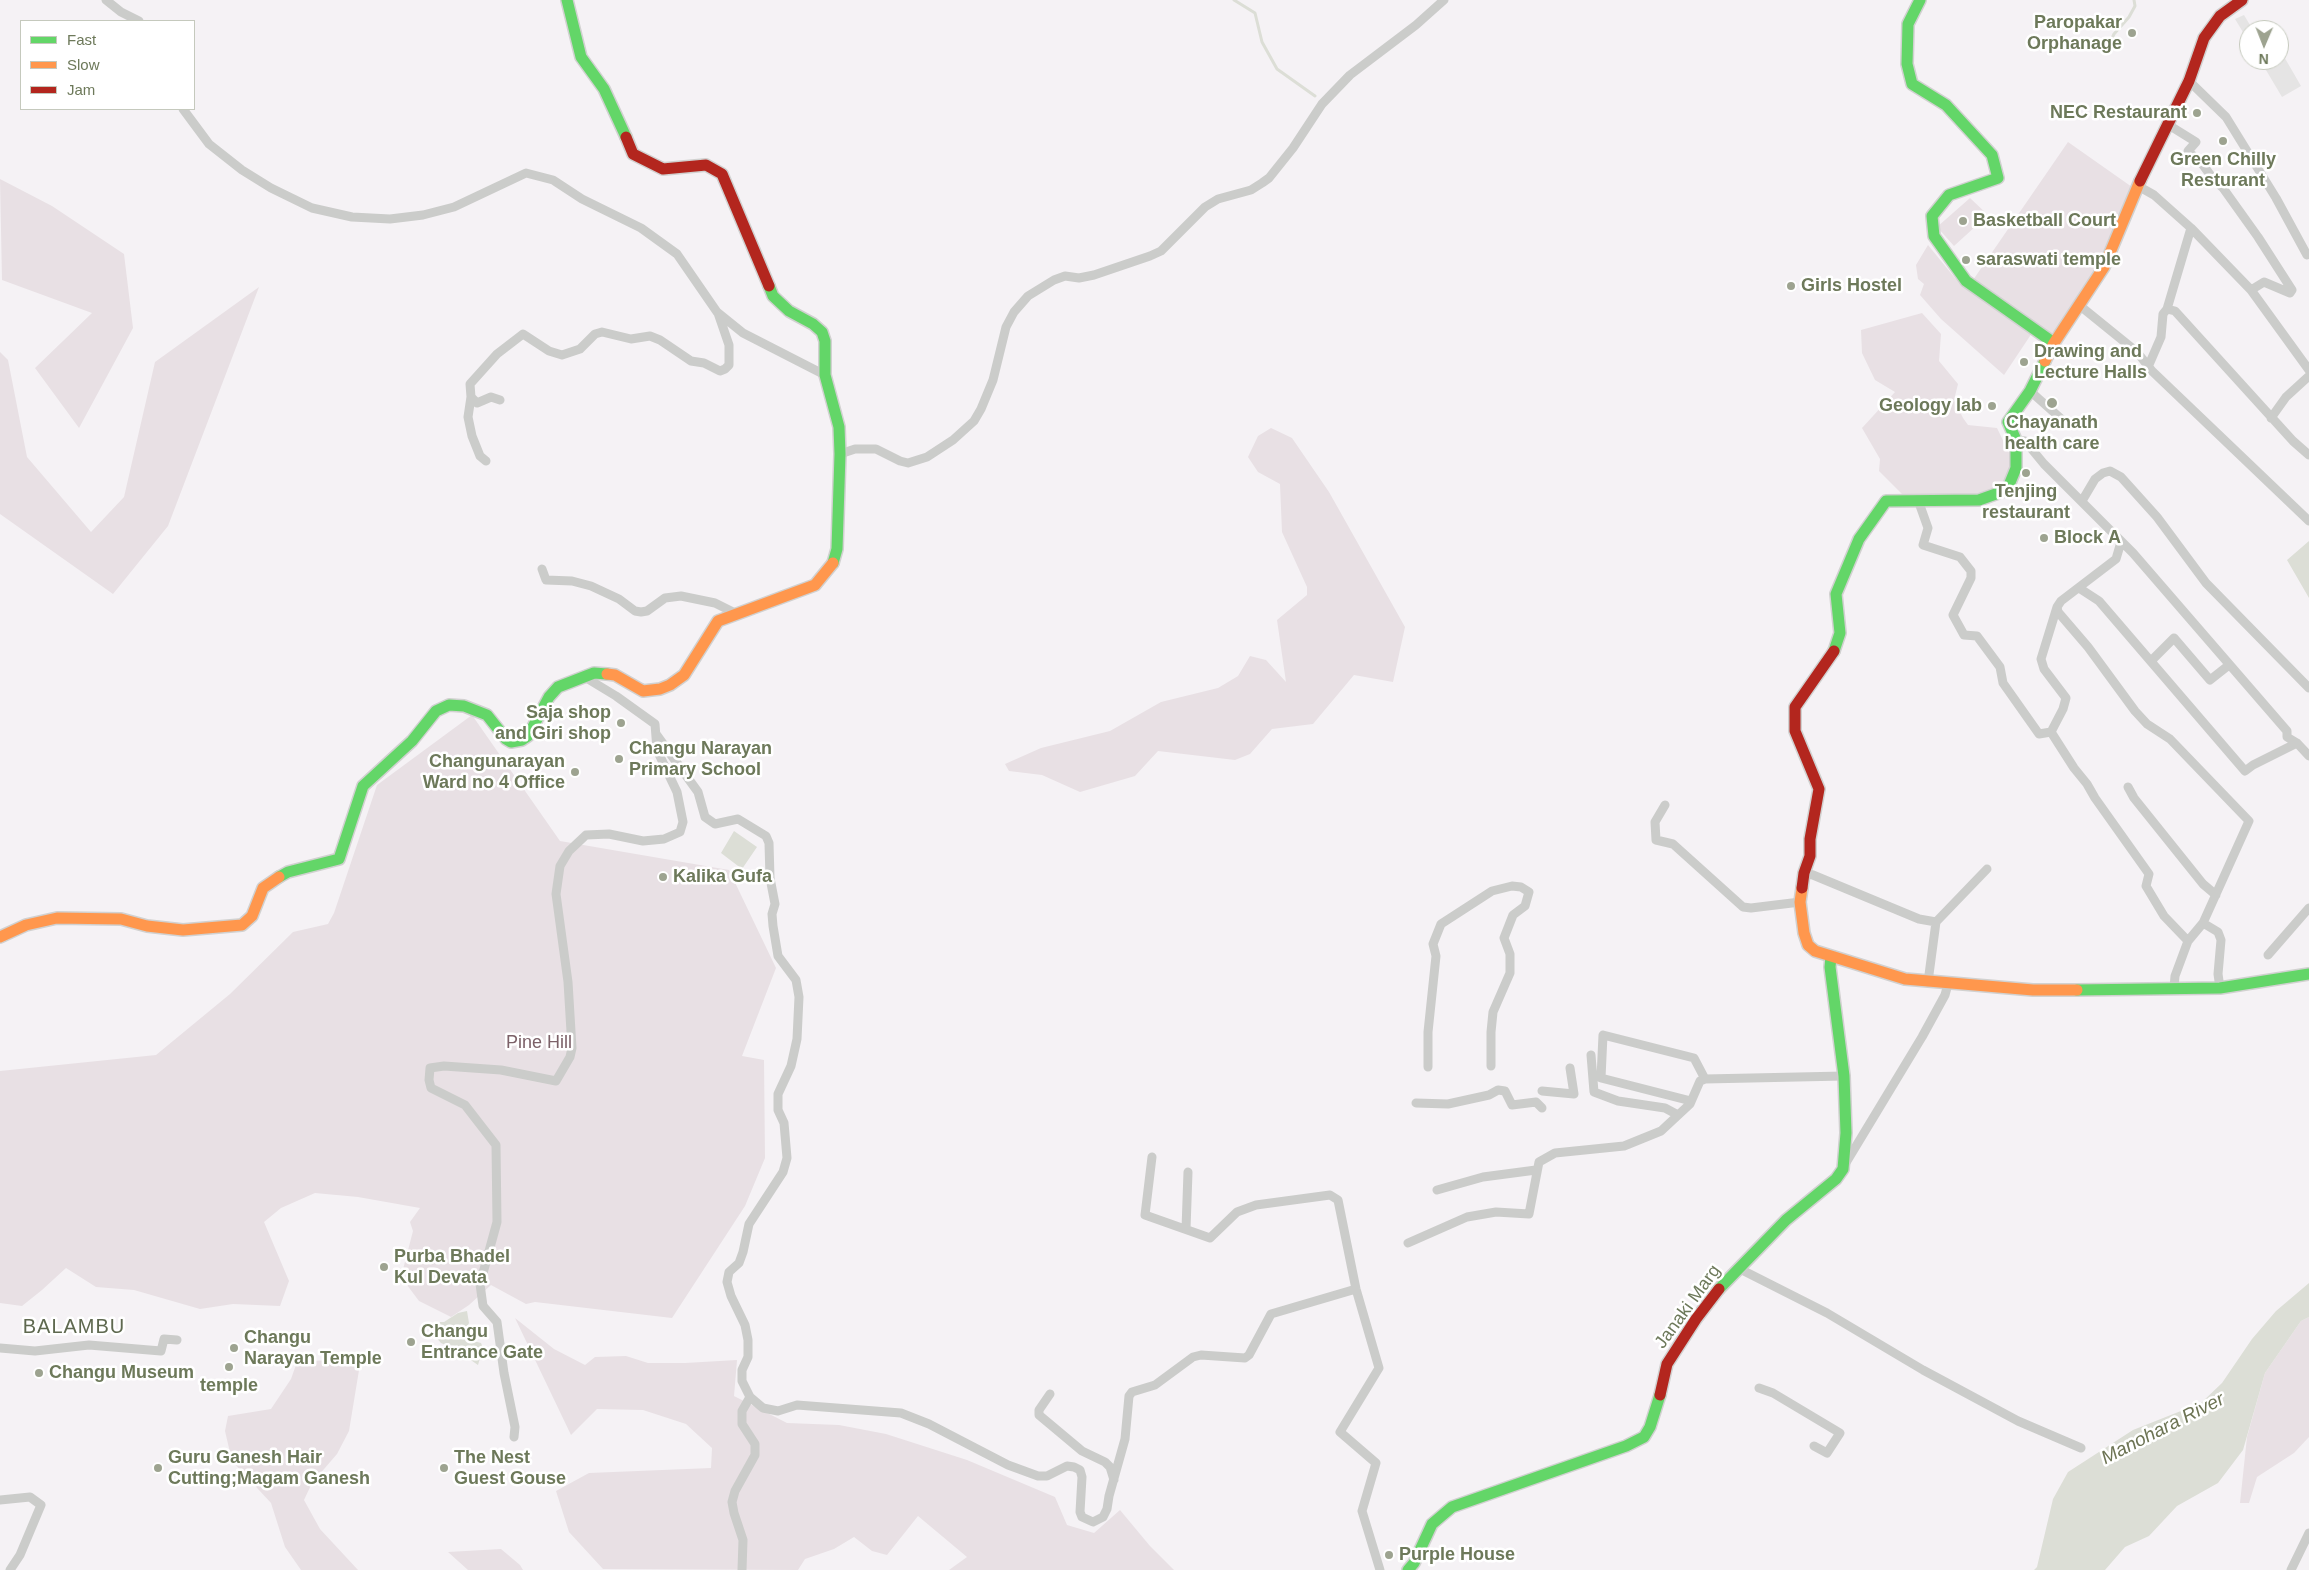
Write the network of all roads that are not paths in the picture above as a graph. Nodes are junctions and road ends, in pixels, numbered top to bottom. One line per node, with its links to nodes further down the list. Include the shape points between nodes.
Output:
1 (106, 0): 6 (street)
2 (567, 0): 20 (street, via 581,57 604,89 633,154 662,169 706,165 722,174 773,296 789,311 822,332)
3 (1444, 0): 28 (street, via 1416,26 1350,75 1322,104 1293,148 1262,183 1205,207 1166,246 1150,256 1094,275 1065,276 1028,296 1006,327 993,380 981,409 958,436 927,457 908,463 876,449 856,449)
4 (1920, 0): 17 (street, via 1908,24 1907,64 1912,84 1946,105 1992,155 1998,178 1949,195 1932,216 1934,236 1966,281)
5 (2242, 0): 7 (street, via 2220,16 2204,38)
6 (137, 20)
7 (2189, 81): 9 (street); 12 (street, via 2226,117)
8 (184, 110): 16 (street, via 209,144 242,170 312,208 352,216 390,219 423,215 454,207 526,173 553,180 582,199 641,228 677,254)
9 (2168, 124): 10 (street); 13 (street, via 2196,142 2188,151 2223,188 2292,290 2290,293 2264,282)
10 (2138, 186): 11 (street, via 2154,195); 14 (street, via 2104,267)
11 (2191, 228): 13 (street); 15 (street)
12 (2307, 255)
13 (2251, 290): 19 (street)
14 (2079, 305): 17 (street); 18 (street, via 2137,352)
15 (2166, 309): 18 (street, via 2161,338); 25 (street, via 2175,311)
16 (718, 312): 20 (street, via 743,333); 23 (street, via 729,345 725,370 691,361 650,336 631,340 602,332 595,334 580,349 562,355 549,351 523,334 497,354 470,384)
17 (2054, 342): 22 (street)
18 (2148, 367): 33 (street)
19 (2309, 370)
20 (825, 375): 28 (street, via 838,427)
21 (2309, 376): 25 (street, via 2286,396)
22 (2030, 391): 26 (street); 27 (street, via 2008,422)
23 (471, 397): 24 (street, via 477,403 491,397); 30 (street, via 468,416 472,436 480,456)
24 (500, 400)
25 (2271, 418): 29 (street)
26 (2067, 424)
27 (2016, 440): 31 (street, via 2016,468 2007,490 1979,500); 32 (street, via 2025,441)
28 (840, 454): 38 (street, via 837,549 832,566 815,585)
29 (2309, 456)
30 (486, 461)
31 (1918, 500): 43 (street, via 1928,528 1923,545 1960,557 1971,571 1971,578 1953,615 1964,636 1977,636 2000,667 2003,683 2039,734); 50 (street, via 1886,501 1859,539 1836,594 1840,633 1835,650 1795,707 1795,731 1819,789 1810,856)
32 (2082, 501): 34 (street); 42 (street, via 2103,473 2110,471 2121,477 2157,517 2206,583)
33 (2309, 521)
34 (2122, 542): 36 (street, via 2116,559); 40 (street)
35 (542, 569): 38 (street, via 546,580 591,586 619,598 635,611 647,611 665,598 681,596 715,603)
36 (2079, 588): 37 (street); 39 (street, via 2099,600)
37 (2057, 607): 43 (street, via 2040,659 2066,698 2064,709); 51 (street, via 2134,711 2170,739 2249,821)
38 (735, 613): 41 (street, via 718,621 684,675 660,689 643,690 603,673)
39 (2152, 660): 40 (street, via 2174,638 2210,680); 45 (street, via 2246,771 2253,764)
40 (2229, 665): 45 (street, via 2287,731 2287,737)
41 (583, 676): 44 (street, via 655,724); 56 (street, via 558,687 528,736 522,740 511,742 487,715 464,706 448,705 436,711 412,740 363,786 339,859 288,872 272,881 263,888 252,916 242,925 182,930 121,919 57,918)
42 (2309, 688)
43 (2051, 732): 57 (street, via 2149,874 2146,886 2164,916)
44 (656, 734): 89 (street, via 698,792 705,817 715,824 738,819 766,836 778,956 796,980 799,997 797,1039 791,1066 778,1094 787,1158 783,1172 750,1224 739,1263 729,1272 727,1282 745,1325 748,1357 742,1370 742,1381); 90 (street, via 661,762 677,792 684,822 680,832 664,839 643,841 609,834 586,835 569,851 560,866 556,894 568,982 572,1048 556,1082 501,1070 430,1068 431,1088 465,1105 496,1145 497,1222 480,1284 483,1306 497,1322 515,1427)
45 (2297, 743): 46 (street)
46 (2309, 756)
47 (2128, 788): 51 (street, via 2203,884)
48 (1665, 805): 52 (street, via 1655,822 1656,840 1673,844 1743,907)
49 (1987, 868): 54 (street)
50 (1804, 873): 52 (street); 54 (street, via 1919,919)
51 (2216, 895): 55 (street)
52 (1800, 902): 59 (street, via 1808,945)
53 (2309, 908): 58 (street)
54 (1936, 922): 61 (street)
55 (2203, 923): 57 (street); 64 (street, via 2218,932 2221,940)
56 (0, 937)
57 (2188, 942): 63 (street, via 2174,976)
58 (2268, 955)
59 (1831, 958): 61 (street); 69 (street)
60 (2309, 974): 64 (street)
61 (1928, 982): 62 (street)
62 (1948, 984): 63 (street, via 2033,990); 77 (street, via 1922,1037)
63 (2174, 988): 64 (street)
64 (2220, 988)
65 (1591, 1055): 75 (street, via 1594,1092 1618,1101 1665,1108)
66 (1491, 1066): 67 (street, via 1493,1012 1510,973 1510,954 1504,938 1513,915 1525,906 1529,892 1512,886 1492,890 1441,924 1434,944 1436,956 1428,1032)
67 (1428, 1067)
68 (1570, 1068): 71 (street, via 1574,1094)
69 (1844, 1076): 70 (street); 77 (street, via 1846,1132)
70 (1705, 1079): 72 (street, via 1700,1081); 72 (street, via 1694,1058 1603,1034 1601,1078)
71 (1542, 1090)
72 (1691, 1101): 75 (street)
73 (1416, 1103): 74 (street, via 1448,1104 1498,1090 1505,1091 1512,1105 1536,1102)
74 (1542, 1108)
75 (1678, 1115): 78 (street, via 1661,1131 1624,1146 1555,1153 1539,1162)
76 (1152, 1157): 81 (street, via 1145,1215)
77 (1842, 1169): 83 (street, Janaki Marg, via 1836,1179 1786,1220)
78 (1536, 1170): 80 (street, via 1483,1177); 82 (street, via 1529,1214 1496,1212 1467,1217)
79 (1188, 1172): 81 (street)
80 (1436, 1190)
81 (1186, 1229): 84 (street, via 1210,1238 1237,1212 1256,1205 1330,1195 1338,1200)
82 (1408, 1243)
83 (1738, 1268): 92 (street, via 2018,1421); 99 (street, Janaki Marg, via 1696,1319 1667,1364 1660,1396 1644,1437 1452,1508 1432,1524)
84 (1356, 1289): 93 (street, via 1271,1314 1245,1358 1194,1357 1155,1385 1132,1392 1125,1439); 98 (street, via 1379,1368 1340,1432 1376,1463 1362,1511)
85 (177, 1340): 86 (street, via 164,1339 161,1351 89,1345 35,1351)
86 (0, 1348)
87 (1759, 1388): 91 (street, via 1840,1432 1827,1453)
88 (1050, 1394): 93 (street, via 1039,1415 1082,1451 1105,1462)
89 (750, 1397): 93 (street, via 763,1408 778,1411 797,1405 901,1413 1008,1465 1038,1476 1074,1467 1080,1470 1082,1477 1080,1512 1087,1521 1098,1521 1103,1517); 97 (street, via 742,1411 742,1424 755,1444 755,1455 732,1502 743,1540)
90 (514, 1438)
91 (1814, 1446)
92 (2081, 1448)
93 (1114, 1480)
94 (0, 1500): 96 (street, via 30,1497 41,1505 20,1556)
95 (2309, 1533): 100 (street)
96 (10, 1570)
97 (742, 1570)
98 (1380, 1570)
99 (1408, 1570)
100 (2291, 1570)

